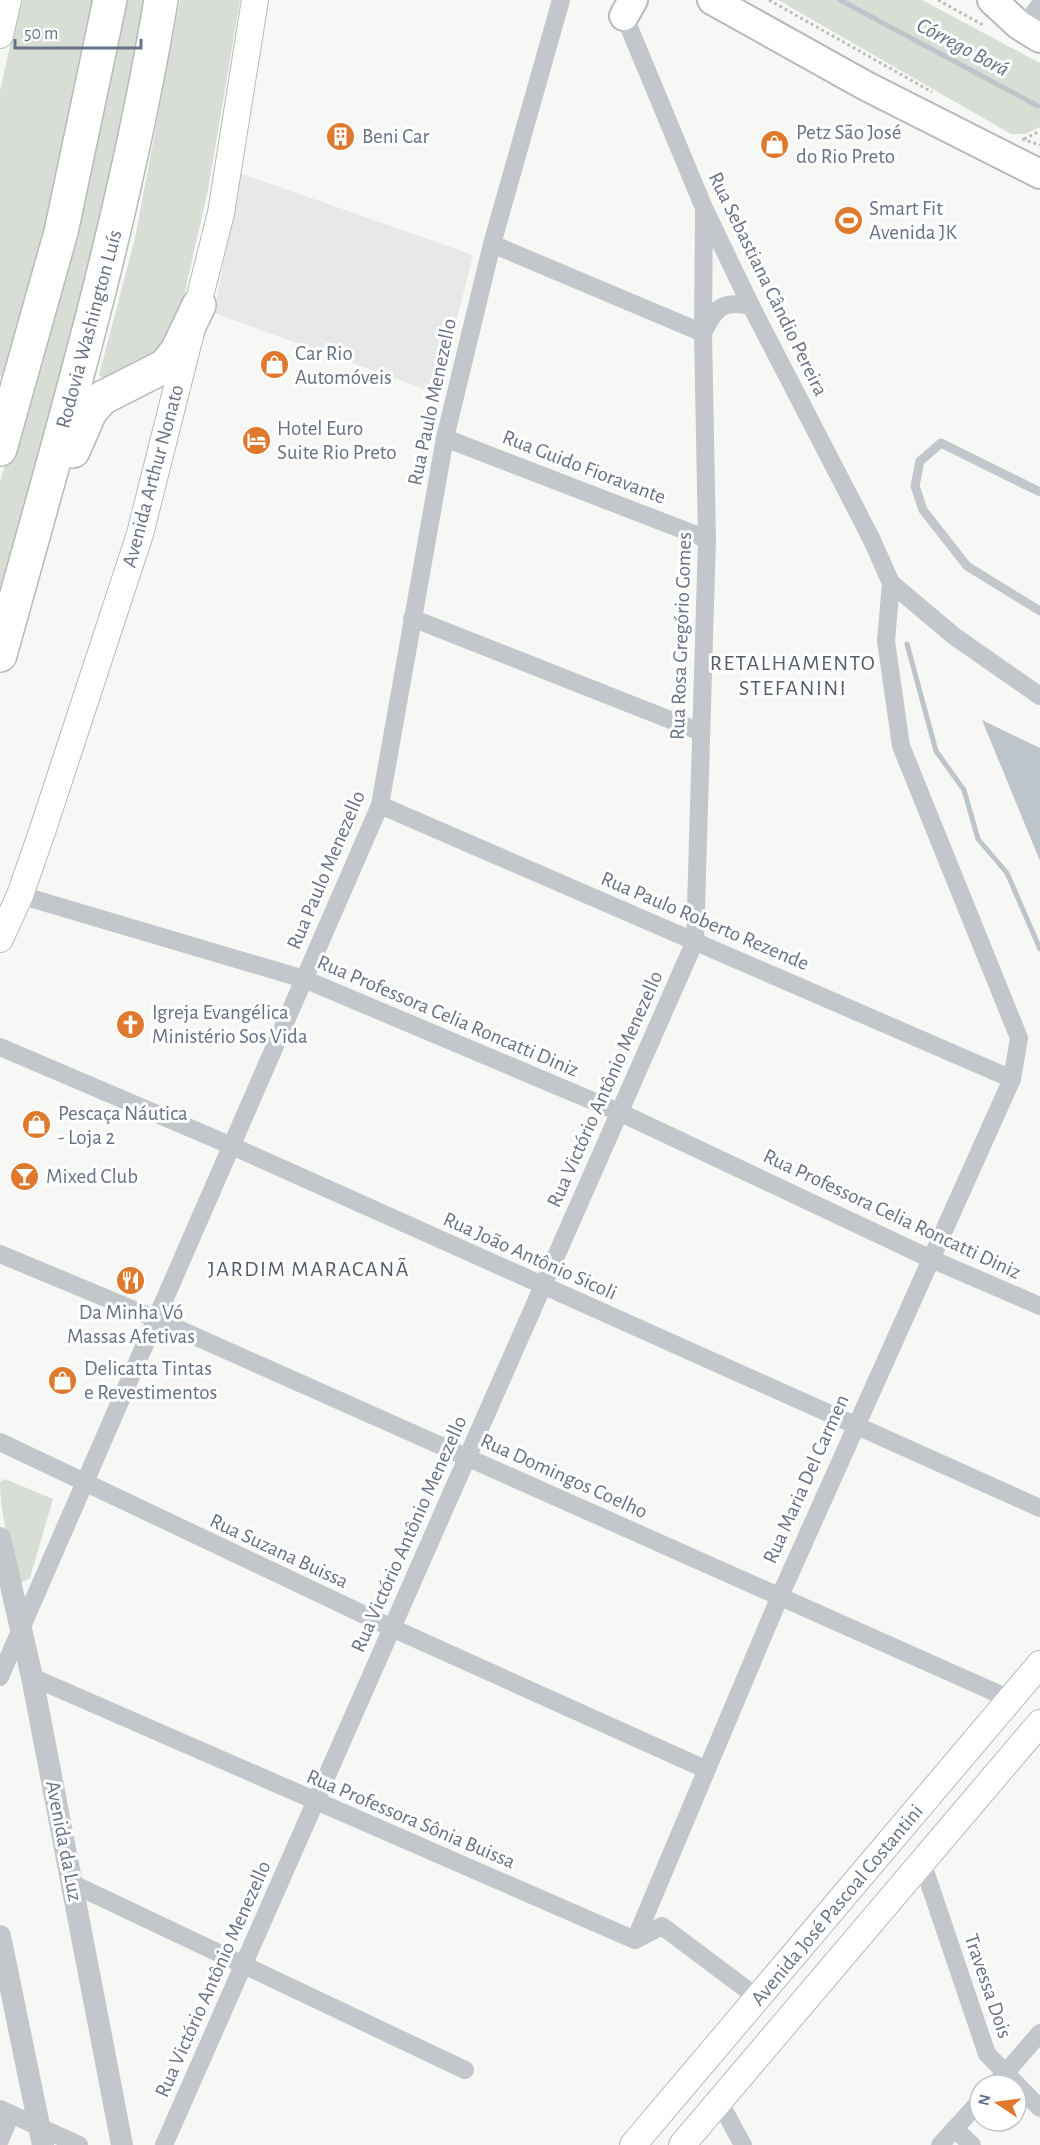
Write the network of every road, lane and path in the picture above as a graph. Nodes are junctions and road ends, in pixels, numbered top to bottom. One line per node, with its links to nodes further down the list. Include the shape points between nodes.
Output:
1 (8, 0): 12 (main road)
2 (110, 0): 23 (highway, via 58,242)
3 (160, 0): 29 (highway, Rodovia Washington Luís, via 106,272)
4 (255, 0): 19 (main road, Avenida Arthur Nonato, via 221,213)
5 (561, 0): 18 (street, Rua Paulo Menezello)
6 (712, 0): 16 (main road, via 866,86)
7 (769, 0): 13 (path)
8 (992, 0): 11 (main road, via 1019,25)
9 (1000, 0): 11 (main road)
10 (625, 6): 17 (street, Rua Sebastiana Cândio Pereira)
11 (1038, 20)
12 (0, 35)
13 (936, 95)
14 (1040, 131): 16 (path)
15 (1040, 145): 16 (path)
16 (1027, 153)
17 (704, 208): 20 (street, Rua Sebastiana Cândio Pereira); 21 (street, Rua Rosa Gregório Gomes)
18 (492, 244): 21 (street); 22 (street, Rua Paulo Menezello)
19 (199, 306): 30 (highway, via 177,351 165,366 102,398 90,412 79,432); 34 (main road, Avenida Arthur Nonato, via 140,534)
20 (751, 306): 21 (street, via 724,305 712,315); 26 (street, Rua Sebastiana Cândio Pereira)
21 (703, 333): 25 (street, Rua Rosa Gregório Gomes)
22 (445, 438): 25 (street, Rua Guido Fioravante); 28 (street, Rua Paulo Menezello)
23 (0, 449)
24 (1040, 492): 27 (lane, via 941,443 920,460 915,486 923,510 967,566)
25 (707, 539): 32 (street, Rua Rosa Gregório Gomes)
26 (891, 583): 31 (street, via 954,636); 39 (street, Rua Maria Del Carmen, via 886,641 901,746 1019,1038)
27 (1040, 611)
28 (411, 618): 32 (street); 33 (street, Rua Paulo Menezello)
29 (0, 655)
30 (0, 660)
31 (1040, 696)
32 (701, 732): 36 (street, Rua Rosa Gregório Gomes)
33 (380, 805): 36 (street, Rua Paulo Roberto Rezende); 37 (street, Rua Paulo Menezello)
34 (20, 895): 35 (main road, Avenida Arthur Nonato); 37 (street, Rua Professora Celia Roncatti Diniz)
35 (0, 939)
36 (695, 941): 39 (street, Rua Paulo Roberto Rezende); 40 (street, Rua Victório Antônio Menezello)
37 (304, 979): 40 (street, Rua Professora Celia Roncatti Diniz); 41 (street, Rua Paulo Menezello)
38 (0, 1047): 41 (street, Rua João Antônio Sicoli)
39 (1012, 1078): 43 (street, Rua Maria Del Carmen)
40 (619, 1112): 43 (street, Rua Professora Celia Roncatti Diniz); 44 (street, Rua Victório Antônio Menezello)
41 (231, 1146): 44 (street, Rua João Antônio Sicoli); 46 (street, Rua Paulo Menezello)
42 (0, 1254): 46 (street, Rua Domingos Coelho)
43 (931, 1259): 45 (street, Rua Professora Celia Roncatti Diniz); 47 (street, Rua Maria Del Carmen)
44 (542, 1287): 47 (street, Rua João Antônio Sicoli); 49 (street, Rua Victório Antônio Menezello)
45 (1040, 1306)
46 (156, 1319): 49 (street, Rua Domingos Coelho); 50 (street, Rua Paulo Menezello)
47 (854, 1426): 51 (street, Rua João Antônio Sicoli); 53 (street, Rua Maria Del Carmen)
48 (0, 1442): 50 (street, Rua Suzana Buissa)
49 (467, 1458): 53 (street, Rua Domingos Coelho); 54 (street, Rua Victório Antônio Menezello)
50 (84, 1484): 54 (street, Rua Suzana Buissa); 55 (street, Rua Paulo Menezello)
51 (1040, 1508)
52 (0, 1538): 55 (street, Avenida da Luz)
53 (780, 1596): 59 (street, Rua Domingos Coelho); 61 (street, Rua Maria Del Carmen)
54 (392, 1628): 61 (street, Rua Suzana Buissa); 62 (street, Rua Victório Antônio Menezello)
55 (19, 1632): 57 (street, Rua Paulo Menezello); 58 (street, Avenida da Luz)
56 (1040, 1664): 59 (main road, Avenida José Pascoal Costantini)
57 (0, 1677)
58 (32, 1677): 62 (street, Rua Professora Sônia Buissa); 64 (street, Avenida da Luz)
59 (1010, 1699): 68 (main road, Avenida José Pascoal Costantini)
60 (1040, 1723): 63 (main road, Avenida José Pascoal Costantini)
61 (705, 1770): 66 (street, Rua Maria Del Carmen)
62 (315, 1802): 66 (street, Rua Professora Sônia Buissa); 67 (street, Rua Victório Antônio Menezello)
63 (922, 1862): 69 (main road, Avenida José Pascoal Costantini); 72 (street, Travessa Dois)
64 (73, 1884): 67 (street); 81 (street, Avenida da Luz)
65 (0, 1936): 78 (street)
66 (635, 1940): 68 (street, via 662,1926)
67 (243, 1965): 71 (street); 82 (street, Rua Victório Antônio Menezello)
68 (758, 1998): 69 (main road); 83 (main road, Avenida José Pascoal Costantini)
69 (787, 2020): 74 (main road, Avenida José Pascoal Costantini)
70 (1040, 2032): 73 (street)
71 (465, 2070)
72 (997, 2073)
73 (1005, 2073)
74 (719, 2101): 84 (main road, Avenida José Pascoal Costantini); 85 (street)
75 (6, 2112): 78 (street); 79 (street)
76 (968, 2114): 77 (street)
77 (955, 2129): 86 (street); 87 (street)
78 (41, 2136): 80 (street)
79 (0, 2140)
80 (79, 2145)
81 (122, 2145)
82 (164, 2145)
83 (633, 2145)
84 (682, 2145)
85 (743, 2145)
86 (940, 2145)
87 (972, 2145)

